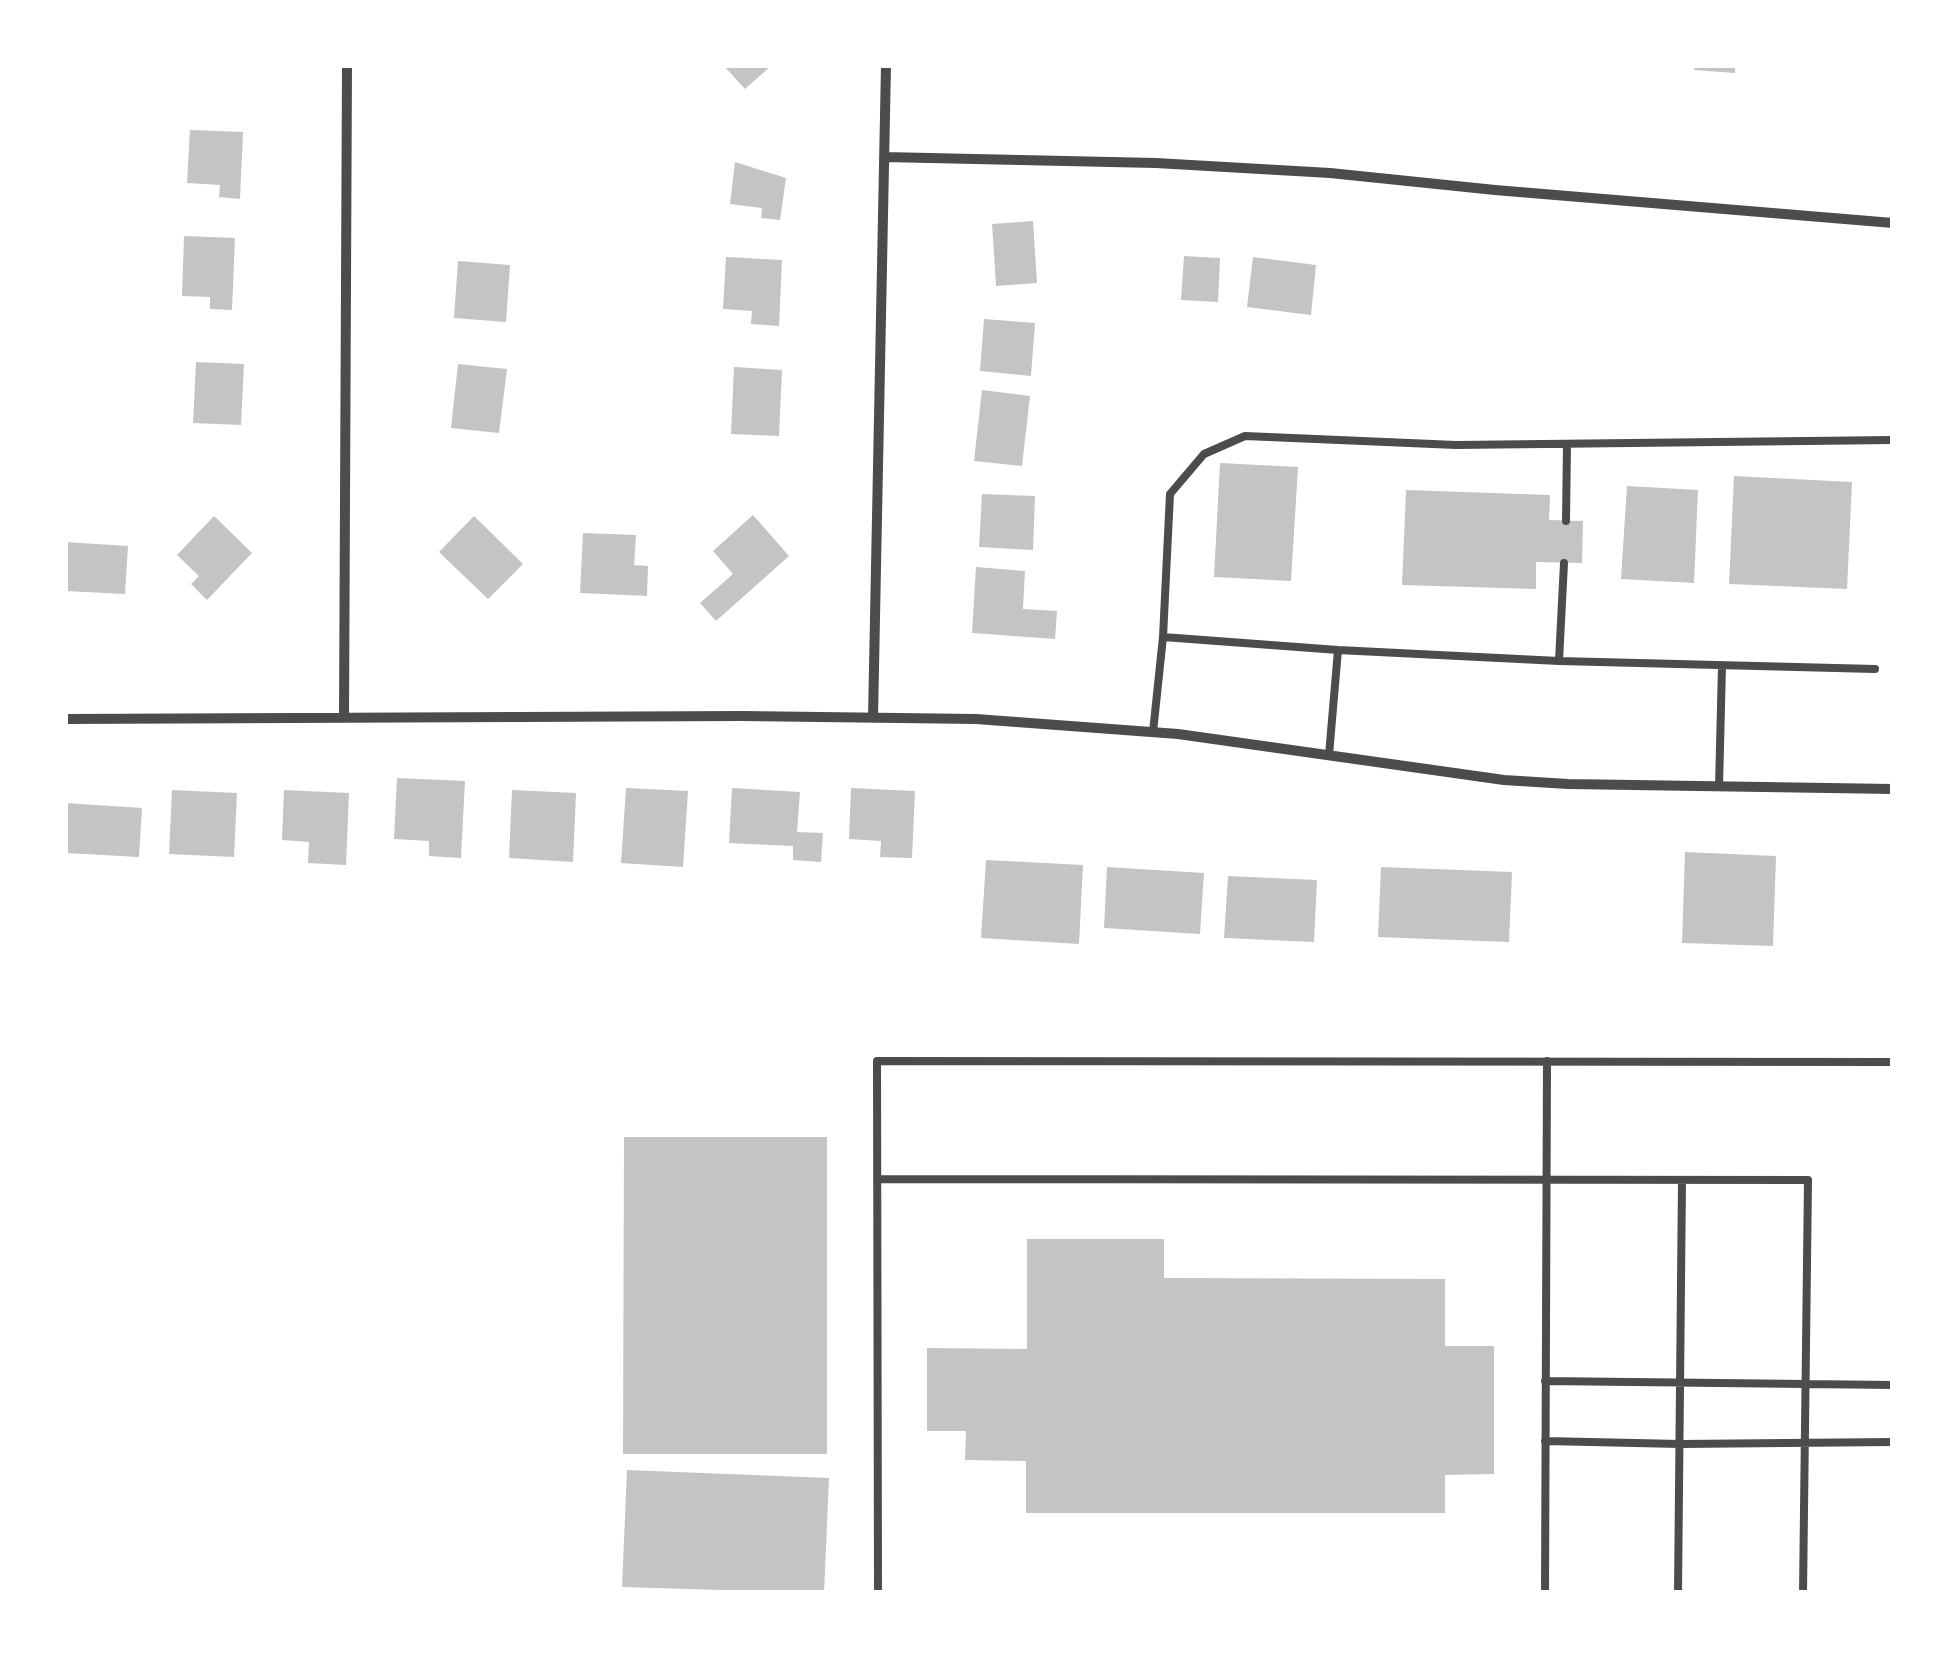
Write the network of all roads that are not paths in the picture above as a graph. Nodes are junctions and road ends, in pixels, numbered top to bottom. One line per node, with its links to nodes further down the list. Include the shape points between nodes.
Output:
1 (347, 65): 14 (street)
2 (886, 65): 3 (street)
3 (884, 157): 4 (street, via 1330,173); 15 (street)
4 (1893, 223)
5 (1893, 440): 6 (lane)
6 (1567, 444): 7 (lane); 9 (lane, via 1246,436 1204,454 1170,494)
7 (1566, 521)
8 (1564, 563): 11 (lane)
9 (1164, 638): 10 (lane); 17 (lane)
10 (1338, 650): 11 (lane); 18 (lane)
11 (1560, 661): 12 (lane)
12 (1722, 666): 13 (lane); 19 (lane)
13 (1875, 669)
14 (344, 718): 15 (street); 16 (street)
15 (873, 718): 17 (street)
16 (65, 719)
17 (1153, 732): 18 (street)
18 (1329, 755): 19 (street, via 1504,780)
19 (1720, 787): 20 (street)
20 (1893, 789)
21 (1548, 1061): 22 (lane); 23 (lane, via 877,1061); 24 (lane)
22 (1893, 1062)
23 (877, 1179): 24 (lane); 34 (lane)
24 (1546, 1180): 25 (lane); 26 (lane)
25 (1682, 1180): 27 (lane); 28 (lane, via 1808,1180)
26 (1546, 1381): 27 (lane); 30 (lane)
27 (1680, 1382): 28 (lane); 33 (lane)
28 (1805, 1384): 29 (lane); 32 (lane)
29 (1893, 1385)
30 (1546, 1441): 33 (lane); 35 (lane)
31 (1893, 1442): 32 (lane)
32 (1805, 1443): 33 (lane); 37 (lane)
33 (1680, 1444): 36 (lane)
34 (878, 1593)
35 (1545, 1593)
36 (1678, 1593)
37 (1803, 1593)

